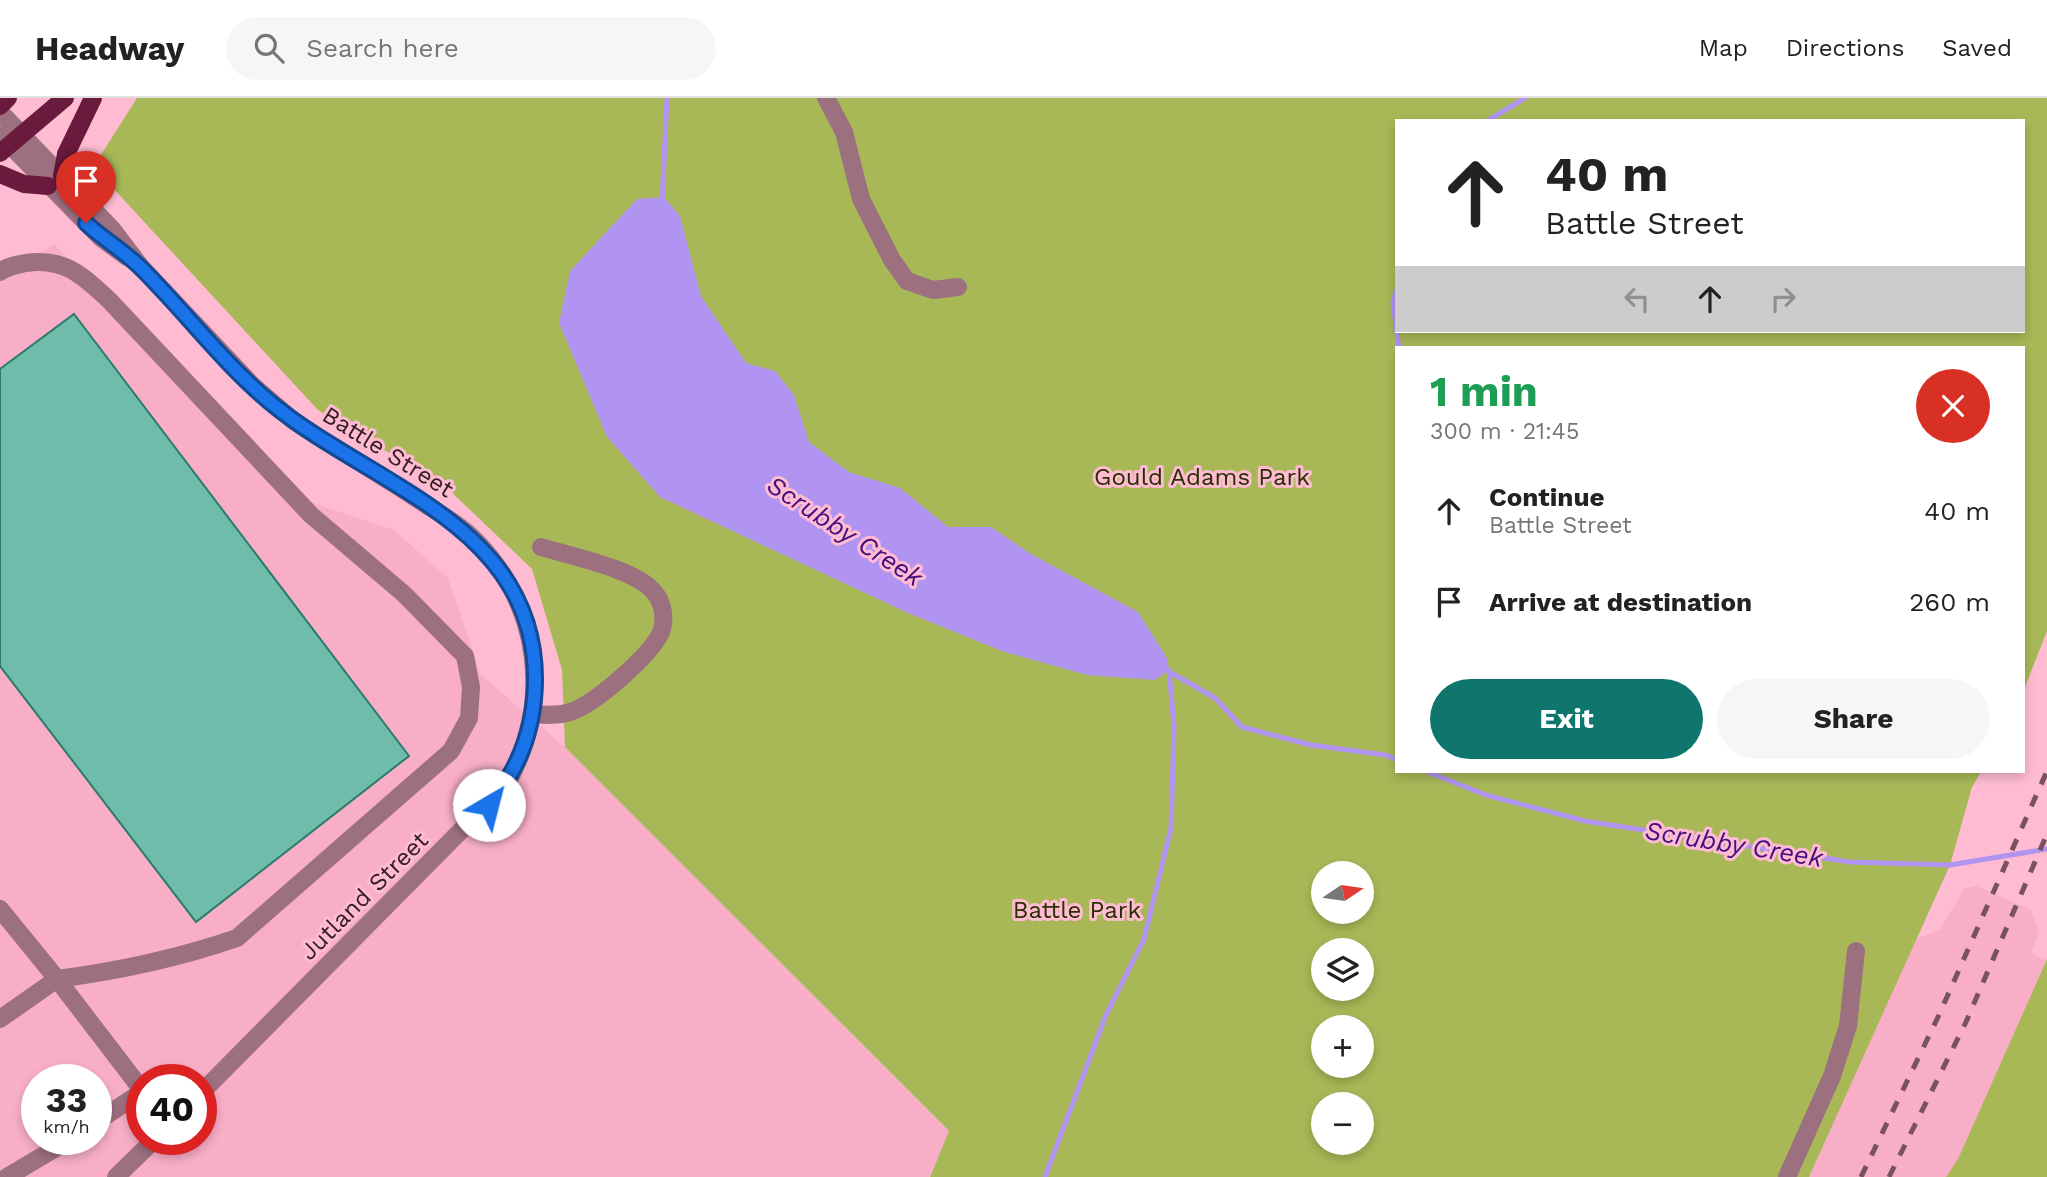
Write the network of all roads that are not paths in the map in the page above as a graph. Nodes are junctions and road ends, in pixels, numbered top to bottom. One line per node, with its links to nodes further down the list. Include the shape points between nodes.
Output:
1 (8, 98): 5 (main road)
2 (65, 98): 7 (main road)
3 (93, 98): 9 (main road)
4 (826, 98): 11 (street, via 844,132 861,200 892,260 907,281 933,290)
5 (0, 106)
6 (0, 112): 7 (street, Battle Street)
7 (8, 142): 9 (street, Battle Street)
8 (0, 174): 9 (main road, via 24,184)
9 (55, 181): 13 (street, Battle Street, via 112,229 141,267 269,402 456,524 492,558 511,586 527,624 535,671)
10 (0, 272): 16 (street, via 45,260 74,269 109,300 311,515 404,594 465,656 471,687 469,718 451,751 237,939)
11 (958, 287)
12 (541, 547): 13 (street, via 646,584 659,598 663,622 648,651 583,706 561,714)
13 (533, 714): 19 (street, Jutland Street, via 517,766 489,805)
14 (0, 909): 16 (street)
15 (1856, 951): 24 (street, via 1848,1026 1832,1076)
16 (57, 979): 17 (street); 18 (street)
17 (0, 1019)
18 (126, 1070)
19 (217, 1077)
20 (44, 1155): 22 (street)
21 (139, 1155): 23 (street)
22 (7, 1177)
23 (116, 1177)
24 (1787, 1177)

